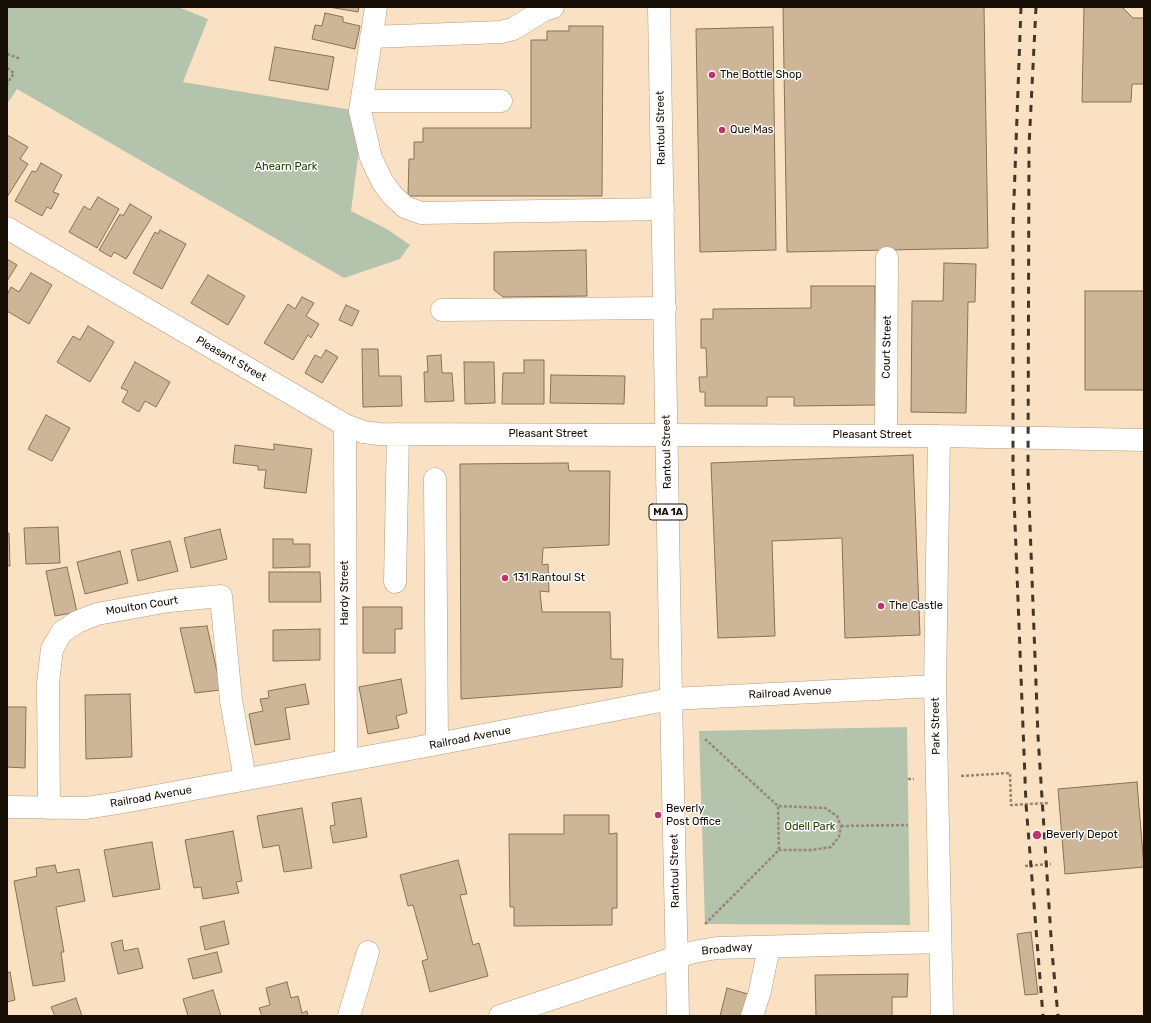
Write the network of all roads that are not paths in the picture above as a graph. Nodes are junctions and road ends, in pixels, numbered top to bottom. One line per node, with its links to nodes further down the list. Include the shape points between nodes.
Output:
1 (376, 7): 4 (main road)
2 (553, 7): 4 (main road, via 513,29 501,32)
3 (659, 7): 7 (main road, Rantoul Street / MA 1A)
4 (372, 37): 6 (main road)
5 (501, 101): 6 (main road)
6 (361, 106): 7 (main road, via 371,158 382,181 405,207 421,213)
7 (663, 209): 10 (main road, Rantoul Street / MA 1A)
8 (7, 228): 12 (main road, Pleasant Street)
9 (887, 258): 15 (main road, Court Street)
10 (665, 308): 11 (main road); 14 (main road, Rantoul Street / MA 1A)
11 (442, 310)
12 (344, 425): 13 (main road, Pleasant Street, via 363,432); 23 (main road, Hardy Street)
13 (398, 434): 14 (main road, Pleasant Street); 19 (main road)
14 (667, 434): 15 (main road, Pleasant Street); 21 (main road, Rantoul Street / MA 1A)
15 (886, 436): 16 (main road, Pleasant Street)
16 (939, 436): 17 (main road, Pleasant Street); 20 (main road, Park Street)
17 (1144, 440)
18 (436, 479): 22 (main road)
19 (395, 582)
20 (935, 686): 21 (main road, Railroad Avenue); 27 (main road, Park Street)
21 (671, 699): 22 (main road, Railroad Avenue); 30 (main road, Rantoul Street / MA 1A)
22 (437, 744): 23 (main road, Railroad Avenue)
23 (346, 760): 24 (main road, Railroad Avenue)
24 (245, 779): 26 (main road, Railroad Avenue, via 86,808); 26 (main road, Moulton Court, via 231,700 221,596 169,601 96,614 62,632 52,649 48,683)
25 (7, 807): 26 (main road, Railroad Avenue)
26 (49, 808)
27 (940, 942): 28 (main road, Broadway); 35 (main road, Park Street)
28 (769, 947): 30 (main road, Broadway, via 717,948); 34 (main road, via 760,992)
29 (368, 952): 31 (main road)
30 (677, 957): 32 (main road, Broadway); 33 (main road, Rantoul Street / MA 1A)
31 (349, 1016)
32 (500, 1016)
33 (678, 1016)
34 (752, 1016)
35 (942, 1016)

